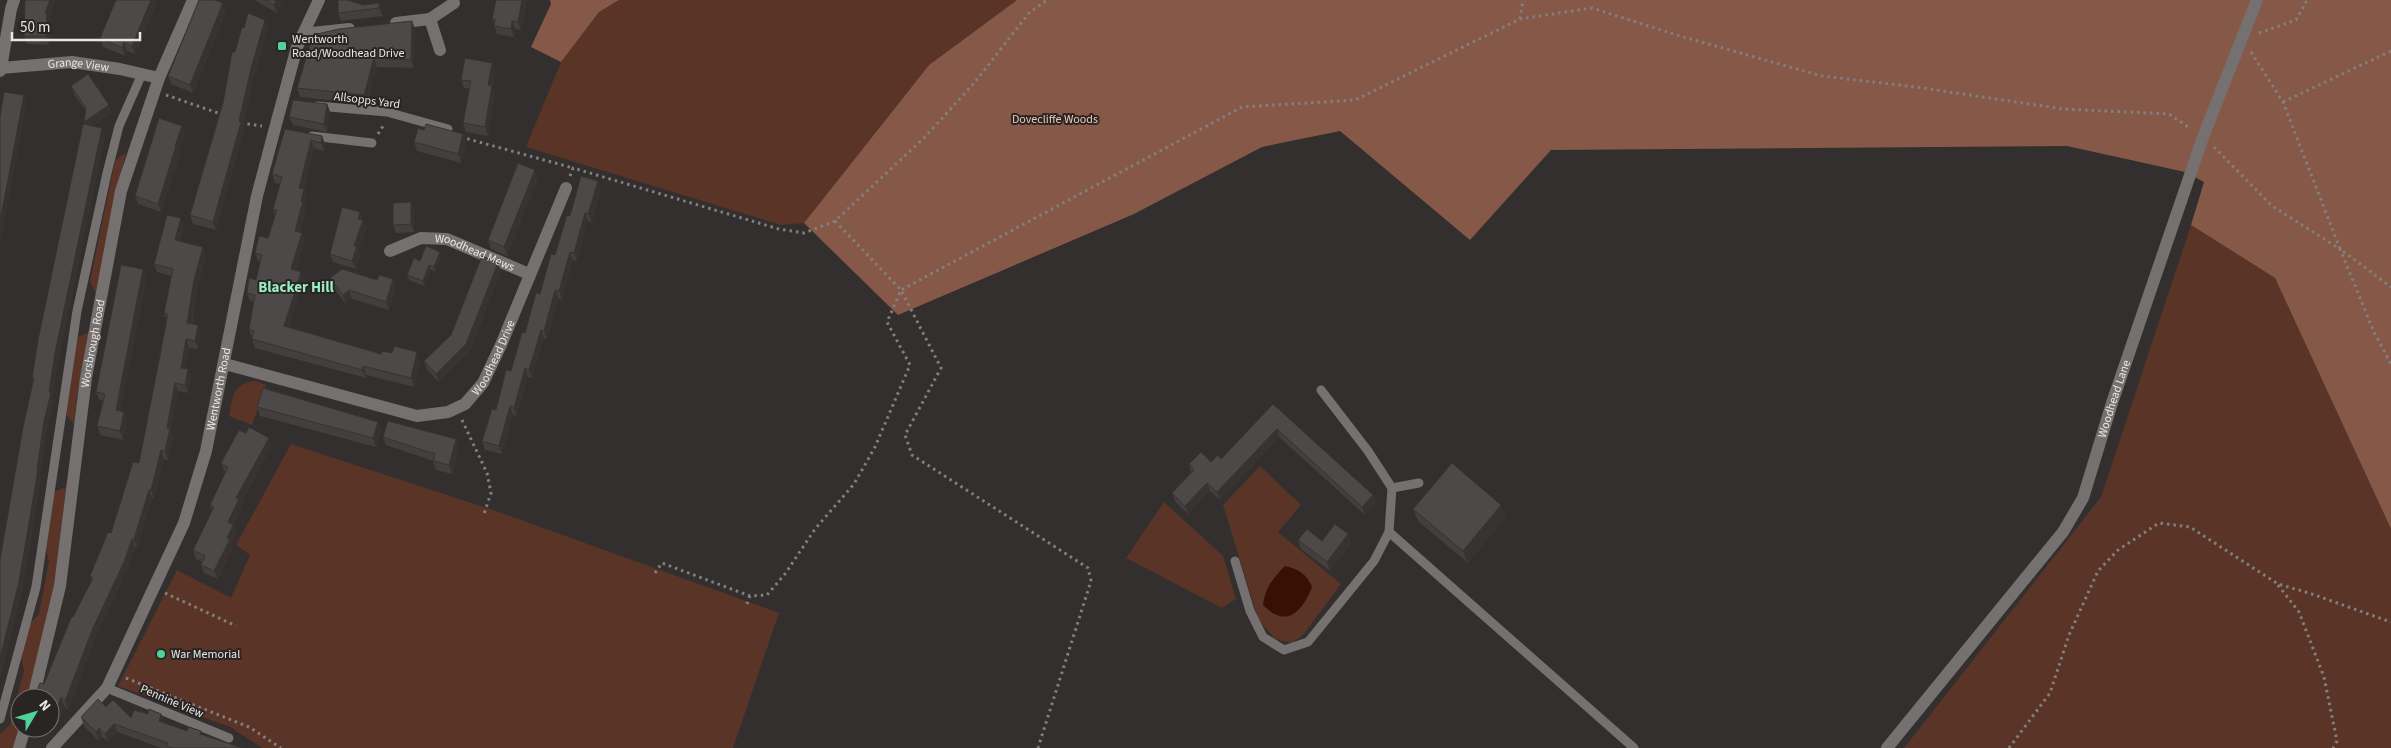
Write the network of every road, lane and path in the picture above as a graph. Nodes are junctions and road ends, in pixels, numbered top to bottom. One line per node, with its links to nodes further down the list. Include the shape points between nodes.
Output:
1 (14, 0): 17 (street)
2 (193, 0): 19 (street, Worsbrough Road)
3 (319, 0): 13 (street, Wentworth Road)
4 (1047, 0): 33 (path, via 1029,13 975,82 925,137)
5 (1523, 0): 9 (path)
6 (2257, 0): 14 (street, Woodhead Lane)
7 (2306, 0): 14 (path, via 2296,20)
8 (457, 2): 10 (street)
9 (1520, 18): 28 (path, via 1592,8 1822,76 2063,110 2170,114); 38 (path, via 1355,100 1242,107)
10 (430, 19): 11 (street); 15 (street)
11 (381, 25)
12 (362, 27): 13 (street)
13 (303, 34): 25 (street, Wentworth Road)
14 (2242, 38): 21 (path); 28 (street, Woodhead Lane)
15 (440, 50)
16 (2391, 51): 21 (path)
17 (0, 70): 18 (street, Grange View, via 72,62)
18 (142, 74): 19 (street, Grange View); 58 (lane, Worsbrough Road, via 119,126 108,173 78,310 36,588)
19 (159, 78): 20 (street, Worsbrough Road)
20 (154, 91): 23 (path, via 221,113); 56 (street, Worsbrough Road, via 121,191 86,378 60,586)
21 (2283, 102): 34 (path)
22 (309, 105): 26 (lane, Allsopps Yard, via 387,112)
23 (221, 120)
24 (239, 122): 25 (path)
25 (279, 129): 39 (street, Wentworth Road, via 257,196)
26 (448, 129)
27 (300, 133): 29 (lane)
28 (2204, 137): 34 (path, via 2272,206); 64 (street, Woodhead Lane, via 2112,403 2083,498 2063,532)
29 (372, 143)
30 (485, 144): 31 (path)
31 (574, 168): 32 (path); 33 (path, via 779,229 804,233)
32 (566, 188): 36 (street, Woodhead Drive)
33 (835, 221): 38 (path)
34 (2340, 249): 37 (path); 40 (path, via 2374,332)
35 (390, 252): 36 (street, Woodhead Mews, via 421,238 447,239)
36 (530, 274): 42 (street, Woodhead Drive, via 483,383 465,404)
37 (2391, 287)
38 (901, 290): 51 (path, via 887,322 910,365 875,448 854,484 767,595); 62 (path, via 941,368 905,434 912,455 1088,568 1091,581)
39 (225, 364): 42 (street, Woodhead Drive, via 416,416); 50 (street, Wentworth Road, via 206,450 184,523)
40 (2391, 364)
41 (1321, 390): 44 (lane)
42 (456, 408): 45 (path, via 487,473 490,493)
43 (1419, 483): 44 (lane)
44 (1392, 488): 46 (lane)
45 (484, 514)
46 (1389, 532): 47 (lane, via 1374,561 1308,642 1284,650 1263,637 1250,611); 63 (lane)
47 (1235, 561)
48 (655, 573): 51 (path, via 662,563)
49 (2278, 584): 53 (path); 65 (path, via 2190,527 2159,523 2118,550 2098,571 2069,635 2050,693); 66 (path, via 2299,612 2324,677 2337,740)
50 (154, 587): 54 (path); 55 (street, Wentworth Road)
51 (750, 596): 52 (path)
52 (746, 604)
53 (2391, 622)
54 (236, 626)
55 (114, 673): 57 (street, Wentworth Road); 61 (path, via 249,728)
56 (36, 688)
57 (107, 688): 59 (lane, Pennine View); 60 (street, Wentworth Road)
58 (0, 720)
59 (229, 738)
60 (52, 748)
61 (281, 748)
62 (1038, 748)
63 (1634, 748)
64 (1887, 748)
65 (2009, 748)
66 (2333, 748)

